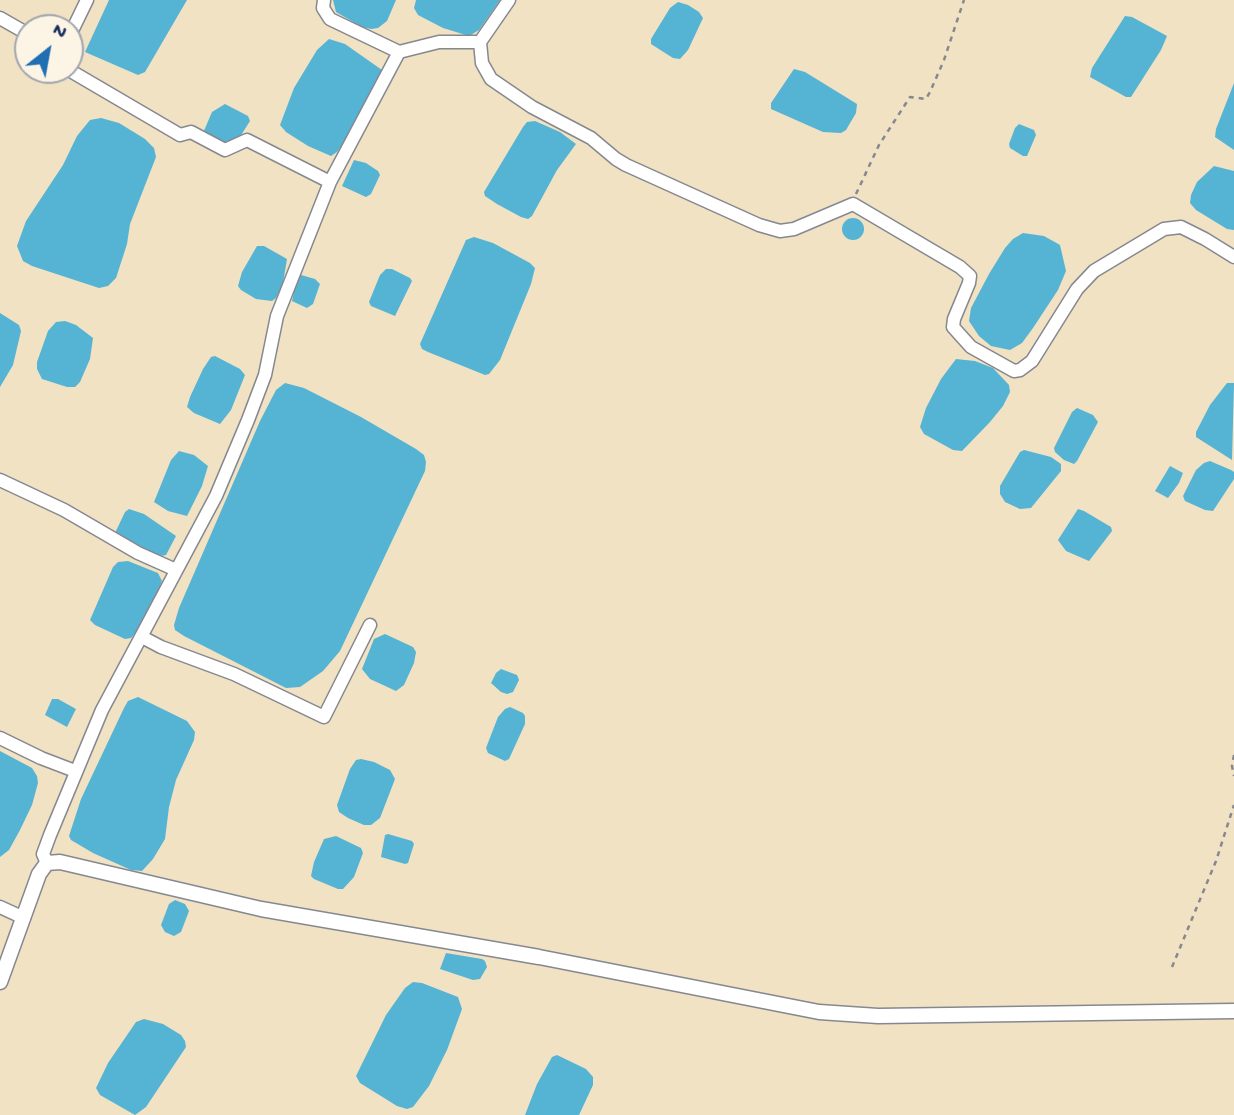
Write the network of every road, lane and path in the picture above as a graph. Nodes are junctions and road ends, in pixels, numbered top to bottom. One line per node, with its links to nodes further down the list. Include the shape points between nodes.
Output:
1 (324, 0): 5 (street, via 330,19)
2 (509, 0): 4 (street)
3 (964, 0): 8 (path, via 930,92 926,99 910,97 895,118)
4 (480, 42): 5 (street, via 439,41); 8 (street, via 486,74 516,97 591,138 626,165 759,225 780,231 794,229)
5 (399, 52): 7 (street)
6 (84, 79): 7 (street, via 180,135 191,132 225,150 247,140)
7 (330, 182): 11 (street, via 277,316 248,420 216,496)
8 (853, 204): 9 (street, via 966,271 969,283 953,327 971,347 1014,370 1032,361 1077,289 1094,271 1164,229 1181,228)
9 (1234, 257)
10 (0, 480): 11 (street)
11 (176, 570): 13 (street)
12 (370, 625): 13 (street, via 324,717)
13 (142, 637): 16 (street)
14 (0, 738): 16 (street)
15 (1234, 755): 17 (path)
16 (75, 771): 19 (street, via 43,854)
17 (1234, 776)
18 (1234, 805): 22 (path)
19 (47, 863): 21 (street, via 36,880); 24 (street, via 69,863 261,909 819,1012 903,1016)
20 (0, 907): 21 (street)
21 (24, 918): 23 (street)
22 (1172, 967)
23 (0, 982)
24 (1234, 1011)

